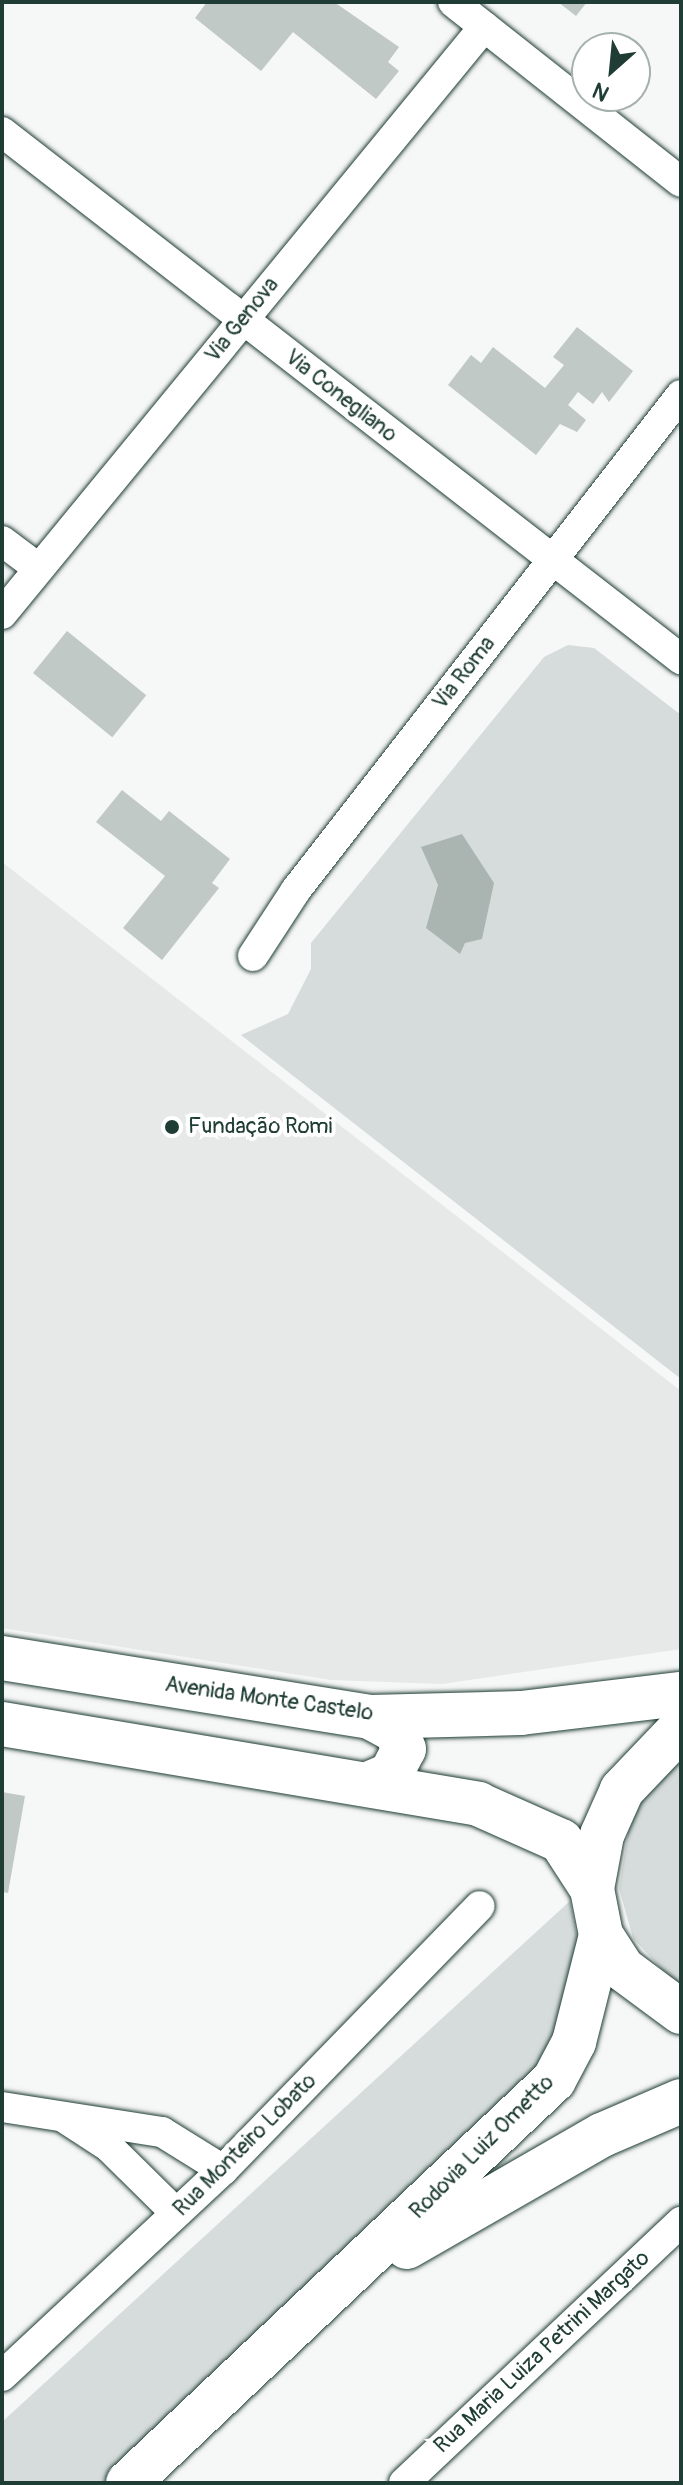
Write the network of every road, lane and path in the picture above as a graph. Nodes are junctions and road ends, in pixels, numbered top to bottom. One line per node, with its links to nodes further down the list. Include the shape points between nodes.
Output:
1 (453, 2): 2 (street)
2 (484, 27): 4 (street); 5 (street, Via Genova)
3 (2, 132): 5 (street, Via Conegliano)
4 (681, 182)
5 (242, 319): 8 (street, Via Conegliano); 9 (street, Via Genova)
6 (681, 395): 8 (street, Via Roma)
7 (2, 541): 9 (street)
8 (551, 561): 11 (street, Via Conegliano); 12 (street, Via Roma, via 296,890)
9 (38, 568): 10 (street, Via Genova)
10 (2, 614)
11 (681, 659)
12 (253, 956)
13 (2, 1658): 15 (main road, Avenida Monte Castelo)
14 (681, 1694): 15 (main road, Avenida Monte Castelo, via 521,1713)
15 (370, 1717): 18 (main road, via 396,1731 404,1749 391,1774)
16 (2, 1724): 18 (main road)
17 (681, 1728): 19 (main road, via 622,1790 602,1835)
18 (368, 1784): 19 (main road, via 514,1814 561,1841)
19 (592, 1889): 21 (main road)
20 (480, 1906): 26 (street, Rua Monteiro Lobato)
21 (601, 1935): 22 (main road, via 623,1969); 29 (main road, Rodovia Luiz Ometto, via 574,2042 554,2080)
22 (681, 2012)
23 (681, 2101): 29 (main road, Rodovia Luiz Ometto, via 602,2135)
24 (2, 2107): 25 (street)
25 (61, 2116): 26 (street, via 162,2132); 27 (street, via 109,2147)
26 (223, 2170): 27 (street, Rua Monteiro Lobato)
27 (176, 2213): 30 (street, Rua Monteiro Lobato)
28 (681, 2222): 32 (street, Rua Maria Luiza Petrini Margato)
29 (336, 2289): 31 (main road, Rodovia Luiz Ometto)
30 (2, 2376)
31 (128, 2483)
32 (404, 2483)

